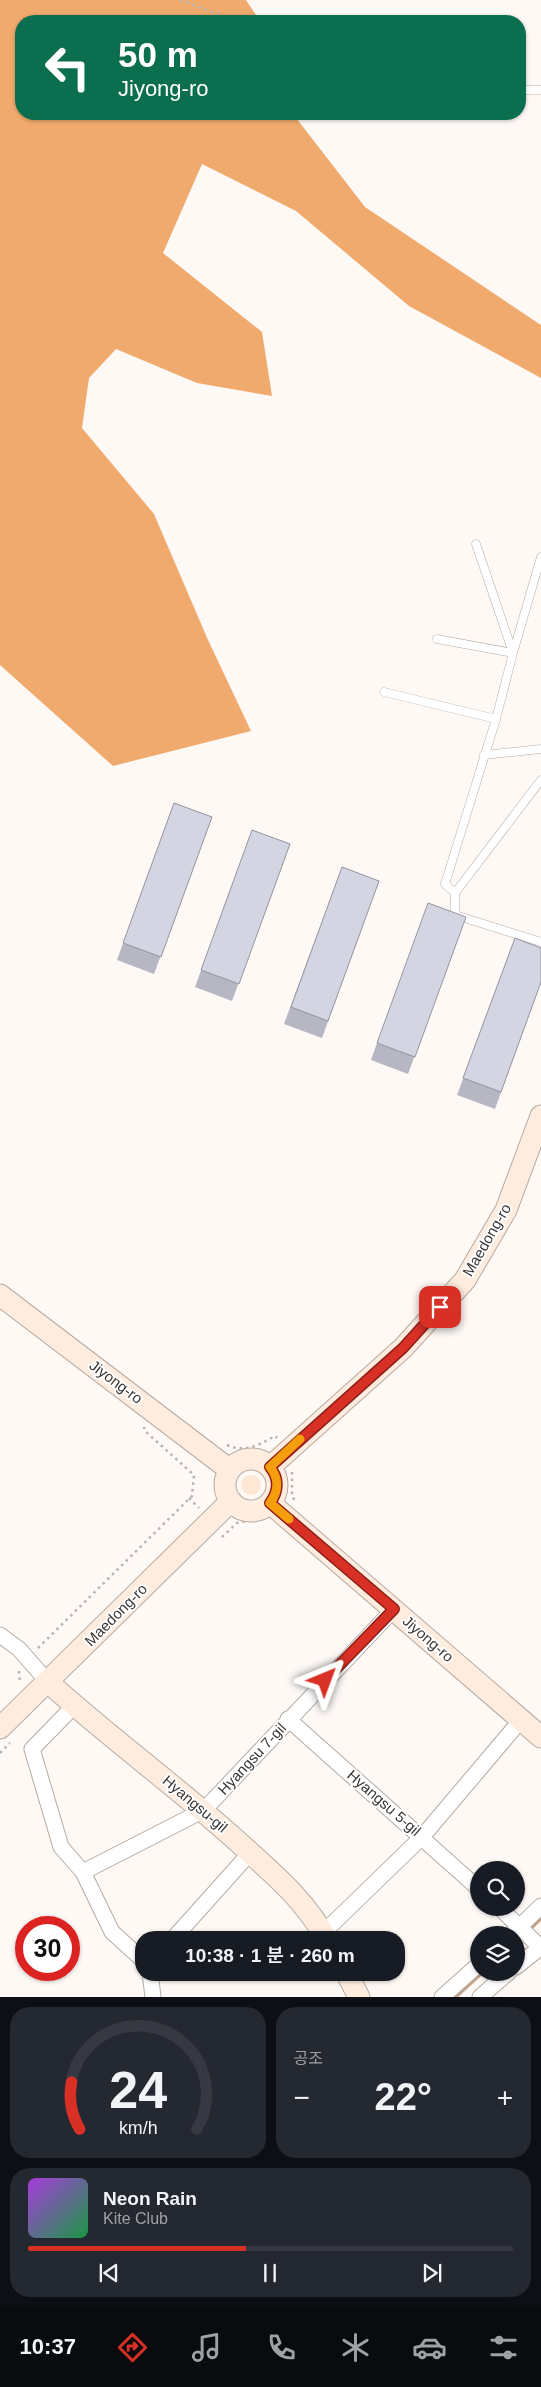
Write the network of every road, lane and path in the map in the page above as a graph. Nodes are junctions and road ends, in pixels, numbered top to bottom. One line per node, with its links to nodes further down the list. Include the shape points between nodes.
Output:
1 (180, 0): 2 (path)
2 (220, 15)
3 (526, 90): 4 (lane)
4 (541, 90)
5 (476, 544): 8 (lane)
6 (541, 557): 8 (lane)
7 (437, 638): 8 (lane)
8 (513, 653): 10 (lane)
9 (384, 692): 10 (lane)
10 (496, 719): 12 (lane)
11 (541, 749): 12 (lane)
12 (484, 755): 14 (lane, via 445,884)
13 (541, 780): 14 (lane)
14 (455, 893): 15 (lane, via 454,915)
15 (541, 942)
16 (541, 1116): 20 (street, Maedong-ro, via 506,1210 465,1280 403,1348)
17 (0, 1295): 19 (street, Jiyong-ro)
18 (142, 1420): 22 (path, via 145,1431)
19 (215, 1447): 20 (path, via 238,1449 257,1446 275,1436); 22 (path); 23 (street, Jiyong-ro)
20 (287, 1450): 21 (street, Maedong-ro)
21 (270, 1467): 23 (street, via 249,1459); 25 (street, via 277,1483)
22 (188, 1470): 28 (path, via 194,1474 192,1496)
23 (230, 1470): 24 (street, via 225,1487)
24 (231, 1501): 25 (street, via 239,1508 251,1511); 29 (street, Maedong-ro)
25 (270, 1503): 26 (street, Jiyong-ro)
26 (394, 1609): 32 (street, Hyangsu 7-gil); 33 (street, Jiyong-ro)
27 (0, 1635): 28 (street)
28 (28, 1659): 29 (street); 30 (path, via 19,1668)
29 (48, 1682): 31 (street, Hyangsu-gil); 34 (street, Maedong-ro)
30 (20, 1684)
31 (74, 1706): 36 (street, Hyangsu-gil); 39 (street, via 32,1749 61,1847)
32 (288, 1719): 36 (street, Hyangsu 7-gil); 37 (street, Hyangsu 5-gil)
33 (521, 1720): 35 (street, Jiyong-ro); 37 (street)
34 (0, 1728)
35 (541, 1736)
36 (204, 1810): 38 (street, Hyangsu-gil); 39 (street, Hyangsu 7-gil)
37 (422, 1837): 40 (street, Hyangsu 5-gil); 47 (street)
38 (250, 1853): 45 (street); 46 (street, Hyangsu-gil, via 305,1905)
39 (83, 1872): 50 (street, via 112,1932)
40 (470, 1881)
41 (541, 1906): 44 (street)
42 (507, 1916): 43 (street)
43 (515, 1926)
44 (522, 1926)
45 (180, 1931)
46 (321, 1931)
47 (331, 1931)
48 (525, 1935): 49 (street)
49 (540, 1946): 51 (street)
50 (135, 1953)
51 (525, 1959)
52 (470, 1972): 58 (street)
53 (151, 1981): 56 (street)
54 (351, 1981): 57 (street)
55 (499, 1981): 59 (street)
56 (153, 1997)
57 (360, 1997)
58 (442, 1997)
59 (480, 1997)

